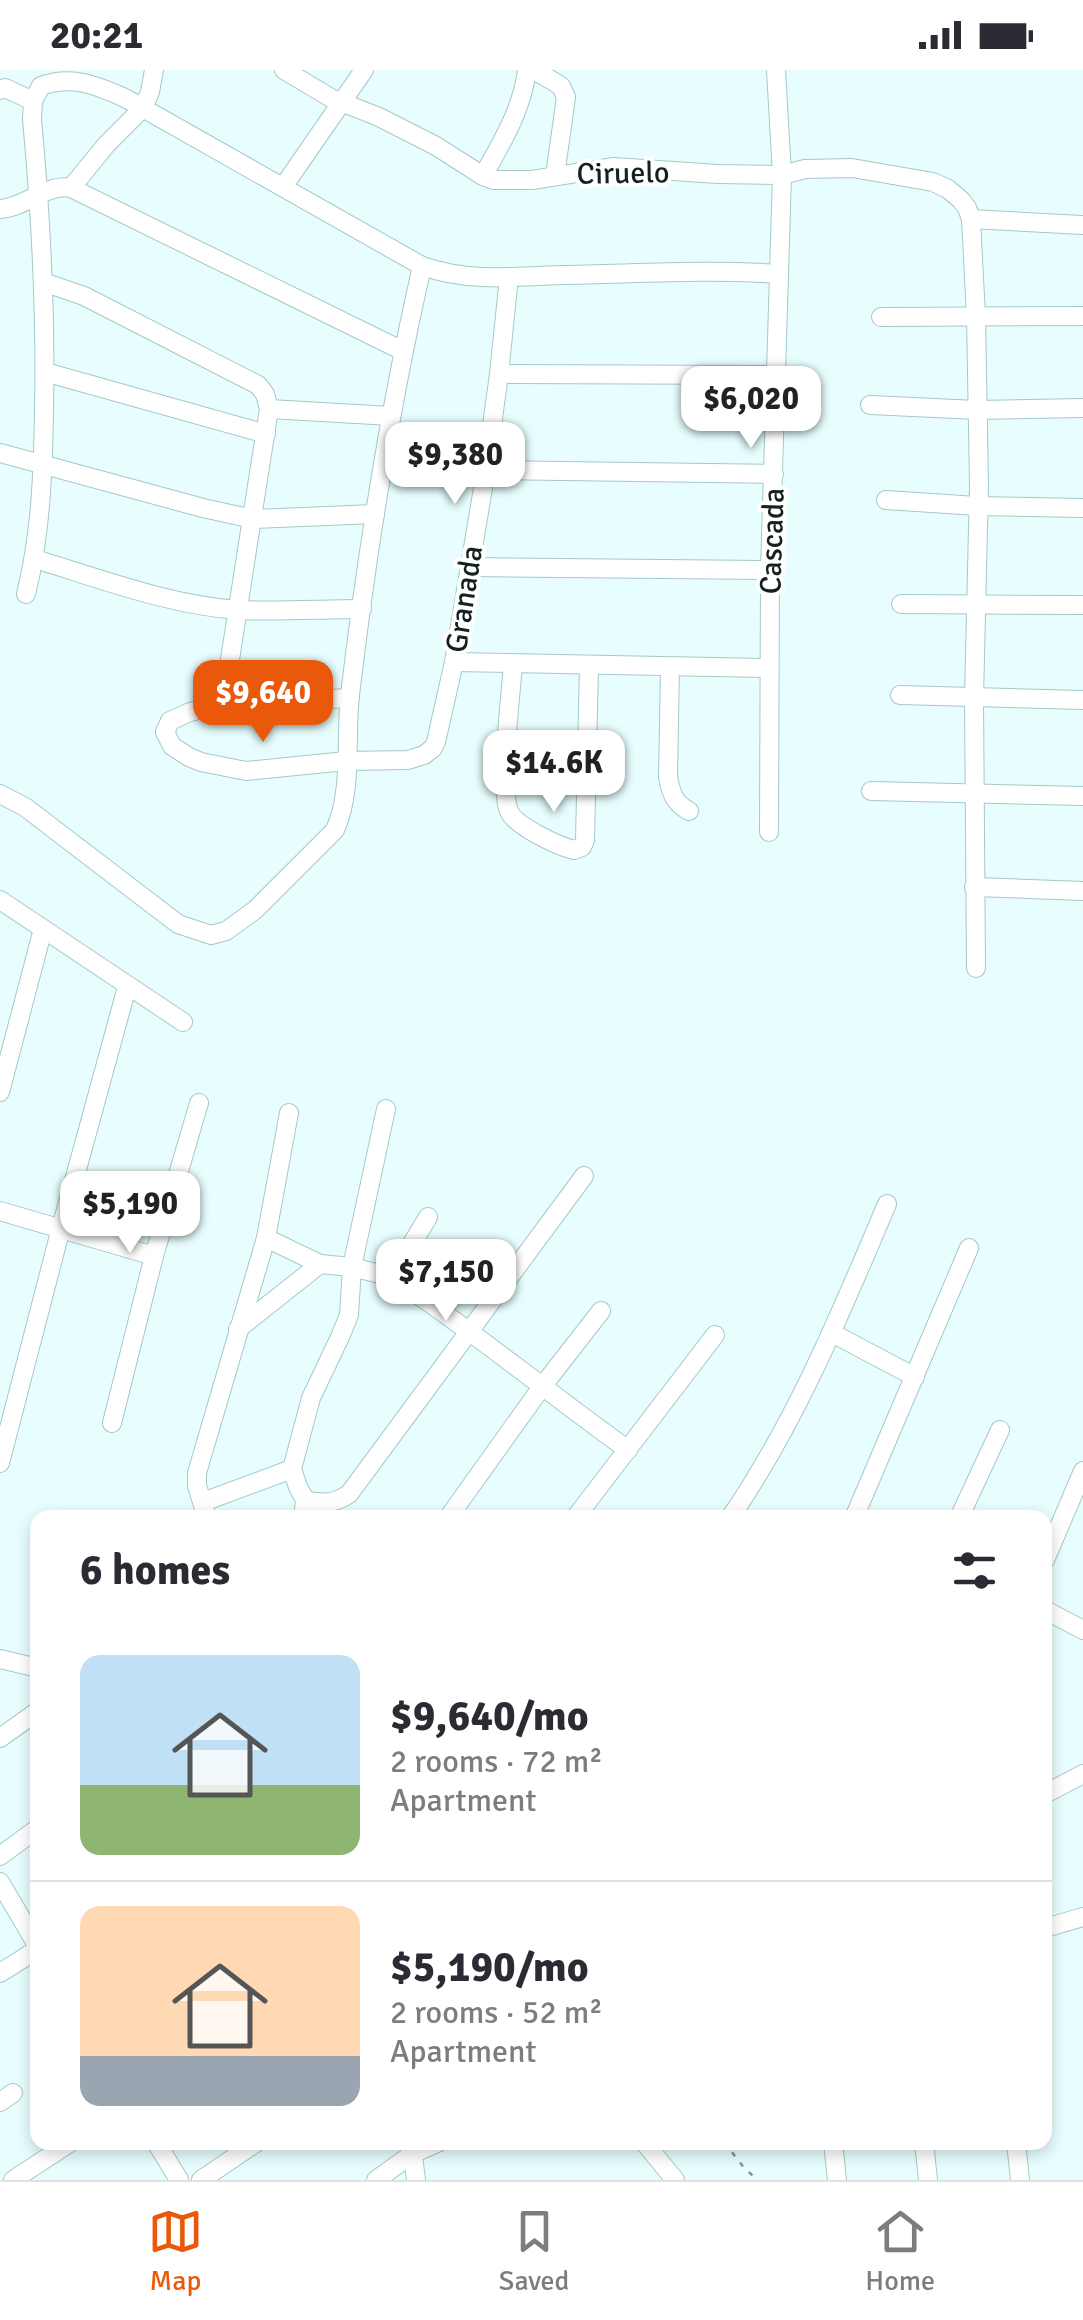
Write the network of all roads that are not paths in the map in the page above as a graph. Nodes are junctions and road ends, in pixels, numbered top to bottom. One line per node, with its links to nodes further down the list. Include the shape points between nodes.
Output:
1 (154, 70): 9 (street)
2 (284, 70): 8 (street, Ciruelo)
3 (364, 70): 8 (street)
4 (530, 70): 11 (street, via 516,115); 12 (street, via 561,86 566,96)
5 (776, 70): 10 (street, Cascada)
6 (0, 90): 7 (street)
7 (33, 100): 9 (street, via 41,86 70,80); 15 (street)
8 (342, 103): 11 (street, Ciruelo, via 379,116); 13 (street)
9 (143, 108): 13 (street); 14 (street)
10 (782, 175): 12 (street, Ciruelo, via 614,167); 17 (street, Ciruelo, via 824,167 915,177 948,189); 20 (street, Cascada)
11 (483, 176): 12 (street, Ciruelo)
12 (555, 176)
13 (283, 187): 19 (street)
14 (72, 188): 15 (street); 26 (street)
15 (39, 195): 16 (street); 22 (street)
16 (0, 209)
17 (971, 219): 18 (street); 24 (street)
18 (1083, 225)
19 (422, 266): 21 (street, via 460,276); 26 (street)
20 (779, 274): 21 (street); 29 (street, Cascada)
21 (509, 277): 28 (street, Granada)
22 (43, 282): 27 (street); 32 (street, via 84,296 258,385)
23 (881, 316): 24 (street)
24 (976, 316): 25 (street); 33 (street)
25 (1083, 316)
26 (403, 351): 34 (street)
27 (45, 372): 35 (street); 37 (street)
28 (499, 374): 29 (street); 38 (street, Granada)
29 (776, 374): 39 (street, Cascada)
30 (870, 405): 33 (street)
31 (1082, 405): 33 (street)
32 (269, 409): 34 (street); 35 (street)
33 (978, 410): 41 (street)
34 (391, 416): 43 (street)
35 (266, 434): 44 (street)
36 (0, 452): 37 (street)
37 (44, 465): 44 (street); 45 (street)
38 (486, 470): 39 (street); 46 (street, Granada)
39 (774, 474): 47 (street, Cascada)
40 (886, 500): 41 (street)
41 (977, 506): 42 (street); 50 (street)
42 (1083, 508)
43 (375, 514): 44 (street); 52 (street)
44 (253, 519): 53 (street)
45 (35, 559): 48 (street); 53 (street, via 148,593)
46 (470, 567): 47 (street); 54 (street, Granada)
47 (770, 570): 58 (street, Cascada)
48 (26, 594)
49 (901, 604): 50 (street)
50 (975, 605): 51 (street); 61 (street)
51 (1083, 605)
52 (362, 609): 53 (street); 60 (street)
53 (238, 610): 63 (street)
54 (454, 662): 55 (street); 64 (street, Granada, via 429,752)
55 (513, 664): 56 (street); 56 (street, via 508,810 520,824 569,850 585,840)
56 (589, 665): 57 (street)
57 (670, 666): 58 (street); 69 (street, via 668,776 676,802)
58 (769, 668): 70 (street, Cascada)
59 (900, 695): 61 (street)
60 (350, 698): 63 (street); 64 (street)
61 (974, 698): 62 (street); 67 (street)
62 (1083, 700)
63 (223, 704): 64 (street, via 170,721 168,740 201,762 246,771)
64 (346, 762): 66 (street, via 345,800 335,830 255,910 211,935 178,924)
65 (872, 791): 67 (street)
66 (0, 794)
67 (974, 794): 68 (street); 71 (street)
68 (1083, 796)
69 (689, 811)
70 (769, 832)
71 (974, 887): 72 (street); 75 (street)
72 (1083, 891)
73 (0, 900): 74 (street)
74 (43, 929): 76 (street); 78 (street)
75 (976, 968)
76 (128, 986): 77 (street); 86 (street)
77 (182, 1022)
78 (0, 1092)
79 (199, 1103): 89 (street)
80 (386, 1109): 91 (street)
81 (289, 1113): 87 (street)
82 (584, 1176): 95 (street)
83 (887, 1204): 96 (street)
84 (0, 1211): 86 (street)
85 (428, 1217): 92 (street)
86 (61, 1228): 89 (street); 103 (street)
87 (266, 1238): 90 (street); 94 (street)
88 (969, 1248): 98 (street)
89 (154, 1256): 100 (street)
90 (320, 1264): 91 (street); 94 (street)
91 (352, 1267): 92 (street); 104 (street, via 349,1314 311,1398)
92 (392, 1277): 95 (street)
93 (601, 1311): 99 (street)
94 (238, 1330): 107 (street, via 197,1472)
95 (469, 1333): 99 (street); 108 (street)
96 (832, 1333): 98 (street); 111 (street)
97 (715, 1335): 102 (street)
98 (915, 1377): 112 (street)
99 (541, 1388): 102 (street); 109 (street)
100 (112, 1424)
101 (1000, 1430): 113 (street)
102 (628, 1450): 110 (street)
103 (0, 1463)
104 (292, 1469): 106 (street); 107 (street)
105 (1080, 1484): 114 (street)
106 (304, 1509): 108 (street, via 321,1504)
107 (205, 1510)
108 (340, 1510)
109 (454, 1510)
110 (581, 1510)
111 (735, 1510)
112 (857, 1510)
113 (963, 1510)
114 (1052, 1545)
115 (1052, 1614): 116 (street)
116 (1083, 1630)
117 (0, 1660): 118 (street)
118 (30, 1666)
119 (30, 1717): 120 (street)
120 (0, 1738)
121 (1083, 1774): 122 (street)
122 (1052, 1790)
123 (30, 1834): 124 (street)
124 (0, 1856)
125 (0, 1882): 128 (street)
126 (1083, 1918): 127 (street)
127 (1052, 1926)
128 (30, 1934)
129 (30, 1953): 130 (street)
130 (0, 1973)
131 (59, 2150): 140 (street)
132 (161, 2150): 141 (street)
133 (244, 2150): 142 (street)
134 (410, 2150): 143 (street)
135 (412, 2150): 144 (street)
136 (651, 2150): 145 (street)
137 (834, 2150): 146 (street)
138 (925, 2150): 147 (street)
139 (1017, 2150): 148 (street)
140 (14, 2180)
141 (179, 2180)
142 (201, 2180)
143 (376, 2180)
144 (416, 2180)
145 (675, 2180)
146 (837, 2180)
147 (928, 2180)
148 (1020, 2180)

